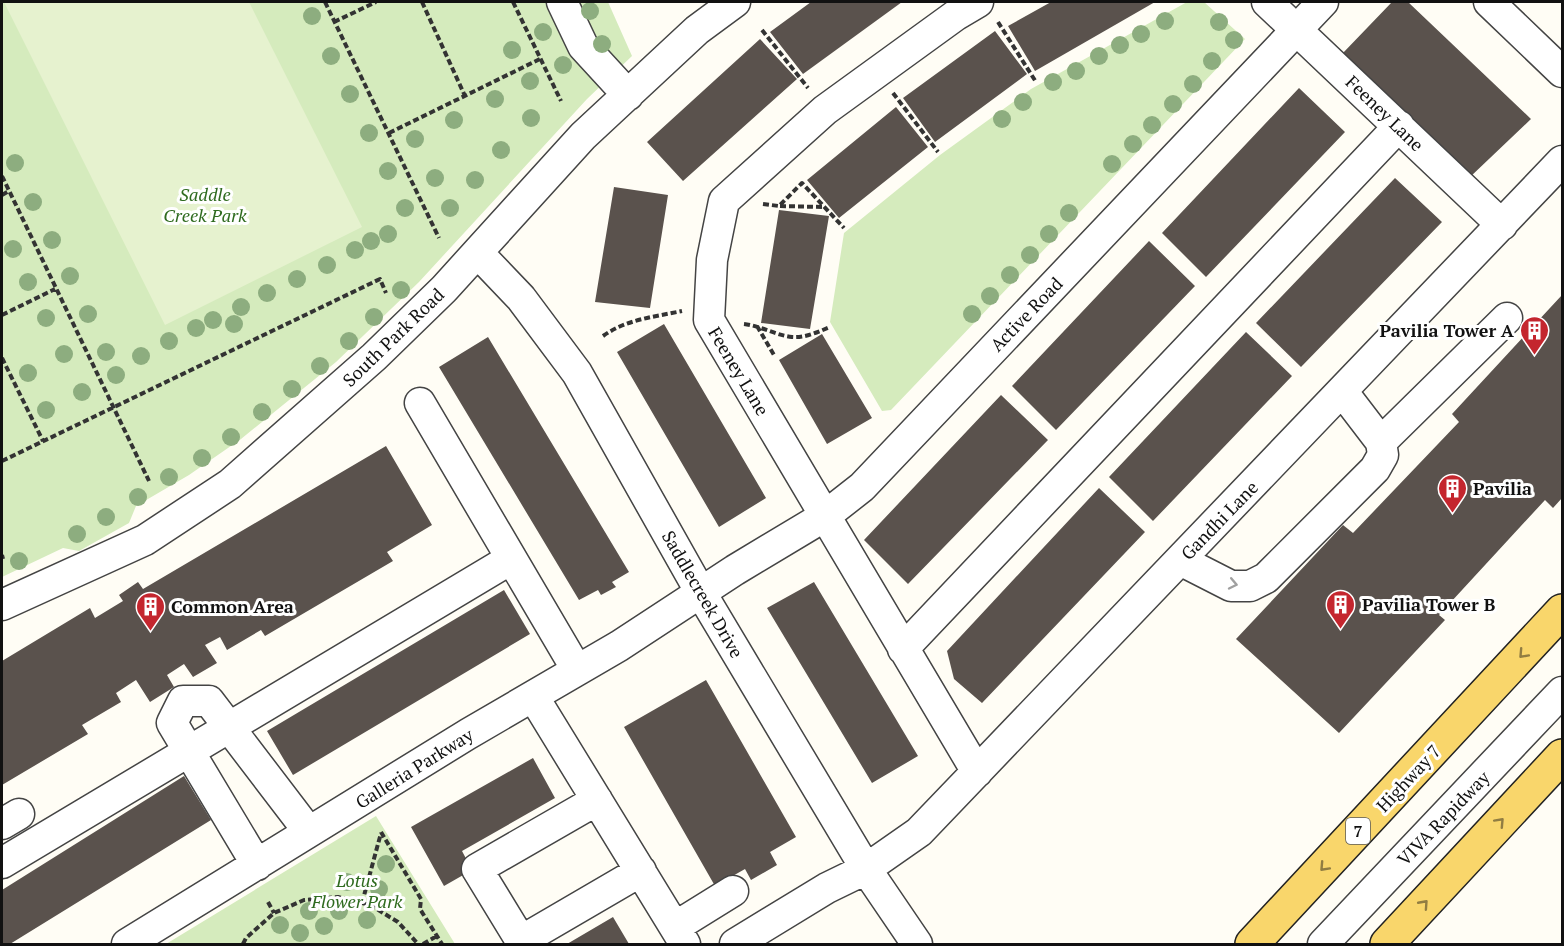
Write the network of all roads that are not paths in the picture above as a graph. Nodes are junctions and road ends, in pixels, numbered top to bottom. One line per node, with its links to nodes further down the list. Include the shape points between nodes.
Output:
1 (562, 2): 9 (street, via 583,46)
2 (735, 2): 9 (street, South Park Road, via 697,30)
3 (1267, 2): 7 (street, Feeney Lane)
4 (1323, 2): 7 (street, Active Road)
5 (1489, 2): 8 (street)
6 (988, 12): 18 (street, Feeney Lane, via 956,15 825,110 724,201 712,260 709,313)
7 (1297, 28): 10 (street, Feeney Lane); 18 (street, Active Road, via 862,487)
8 (1563, 72)
9 (628, 95): 13 (street, South Park Road, via 583,136)
10 (1399, 126): 12 (street, Feeney Lane); 24 (street)
11 (1563, 161): 12 (street, Gandhi Lane)
12 (1502, 225): 15 (street, Gandhi Lane)
13 (478, 253): 21 (street, Saddlecreek Drive, via 521,298 577,373); 22 (street, South Park Road, via 374,357 230,484 145,540)
14 (1507, 318): 17 (street)
15 (1342, 391): 17 (street); 20 (street, Gandhi Lane)
16 (420, 403): 19 (street)
17 (1381, 442): 20 (street, one-way to 17, via 1231,586 1250,586 1266,578 1375,469 1383,455)
18 (825, 516): 21 (street, Active Road); 24 (street, Feeney Lane)
19 (511, 559): 25 (street); 28 (street)
20 (1180, 560): 31 (street, Gandhi Lane)
21 (701, 593): 25 (street, Galleria Parkway); 36 (street, Saddlecreek Drive)
22 (2, 605)
23 (1563, 611): 43 (main road, Highway 7 / 7, one-way to 43)
24 (903, 649): 31 (street, Feeney Lane)
25 (577, 670): 27 (street, Galleria Parkway)
26 (1563, 692): 44 (street, VIVA Rapidway)
27 (533, 696): 32 (street); 33 (street, Galleria Parkway)
28 (229, 727): 29 (street); 29 (street, via 208,701 183,701 172,723); 33 (street)
29 (188, 752): 34 (street); 35 (street)
30 (1563, 756): 45 (main road, one-way to 30)
31 (977, 772): 36 (street, Gandhi Lane, via 920,832)
32 (597, 800): 37 (street); 37 (street, via 477,869 521,941)
33 (309, 832): 35 (street, Galleria Parkway)
34 (2, 863)
35 (257, 864): 40 (street, Galleria Parkway)
36 (866, 868): 41 (street, Gandhi Lane); 42 (street, Saddlecreek Drive)
37 (641, 871): 39 (street)
38 (733, 891): 39 (street)
39 (680, 936)
40 (127, 945)
41 (735, 945)
42 (917, 945)
43 (1252, 945)
44 (1323, 945)
45 (1387, 945)

